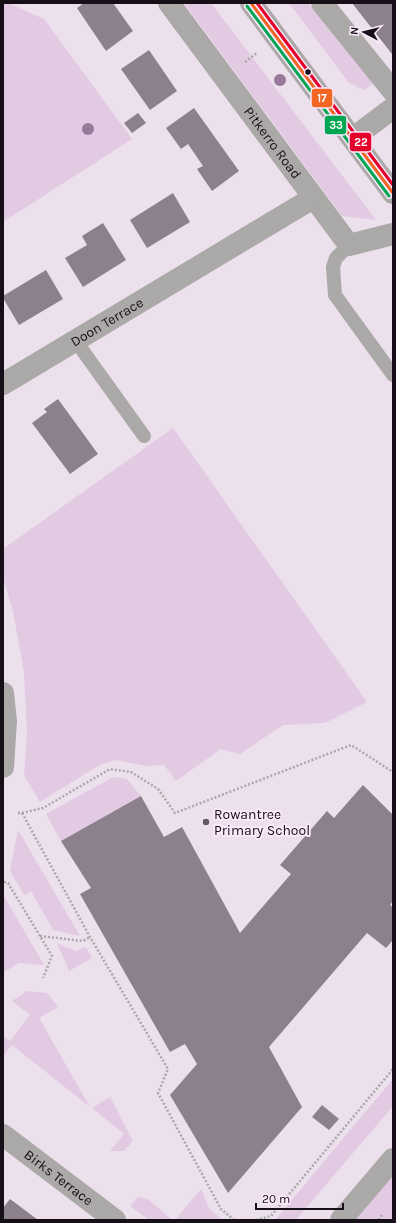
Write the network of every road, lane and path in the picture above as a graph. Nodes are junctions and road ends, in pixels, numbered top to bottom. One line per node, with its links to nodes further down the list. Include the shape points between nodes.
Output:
1 (169, 3): 8 (street, Pitkerro Road)
2 (251, 3): 6 (street)
3 (322, 3): 4 (street)
4 (393, 91)
5 (393, 108): 6 (street)
6 (353, 138): 7 (street)
7 (393, 193)
8 (313, 198): 10 (street, Pitkerro Road); 11 (street, Doon Terrace)
9 (393, 234): 10 (street)
10 (349, 245): 12 (lane, via 336,258 333,267 335,296)
11 (75, 340): 13 (street, Doon Terrace); 14 (lane)
12 (393, 374)
13 (3, 384)
14 (144, 436)
15 (3, 693): 16 (street)
16 (4, 721): 17 (street)
17 (3, 767)
18 (393, 772): 21 (path, via 351,745 175,813 158,789 131,772 110,770 43,808 20,813)
19 (4, 882): 20 (path, via 8,884)
20 (40, 936): 21 (path, via 83,942); 22 (path, via 52,956)
21 (90, 937): 27 (path, via 168,1069 158,1093 221,1209)
22 (44, 978)
23 (393, 1070): 28 (path, via 271,1216)
24 (3, 1135): 26 (street, Birks Terrace)
25 (393, 1159): 29 (street)
26 (115, 1220)
27 (234, 1220)
28 (256, 1220)
29 (341, 1220)

